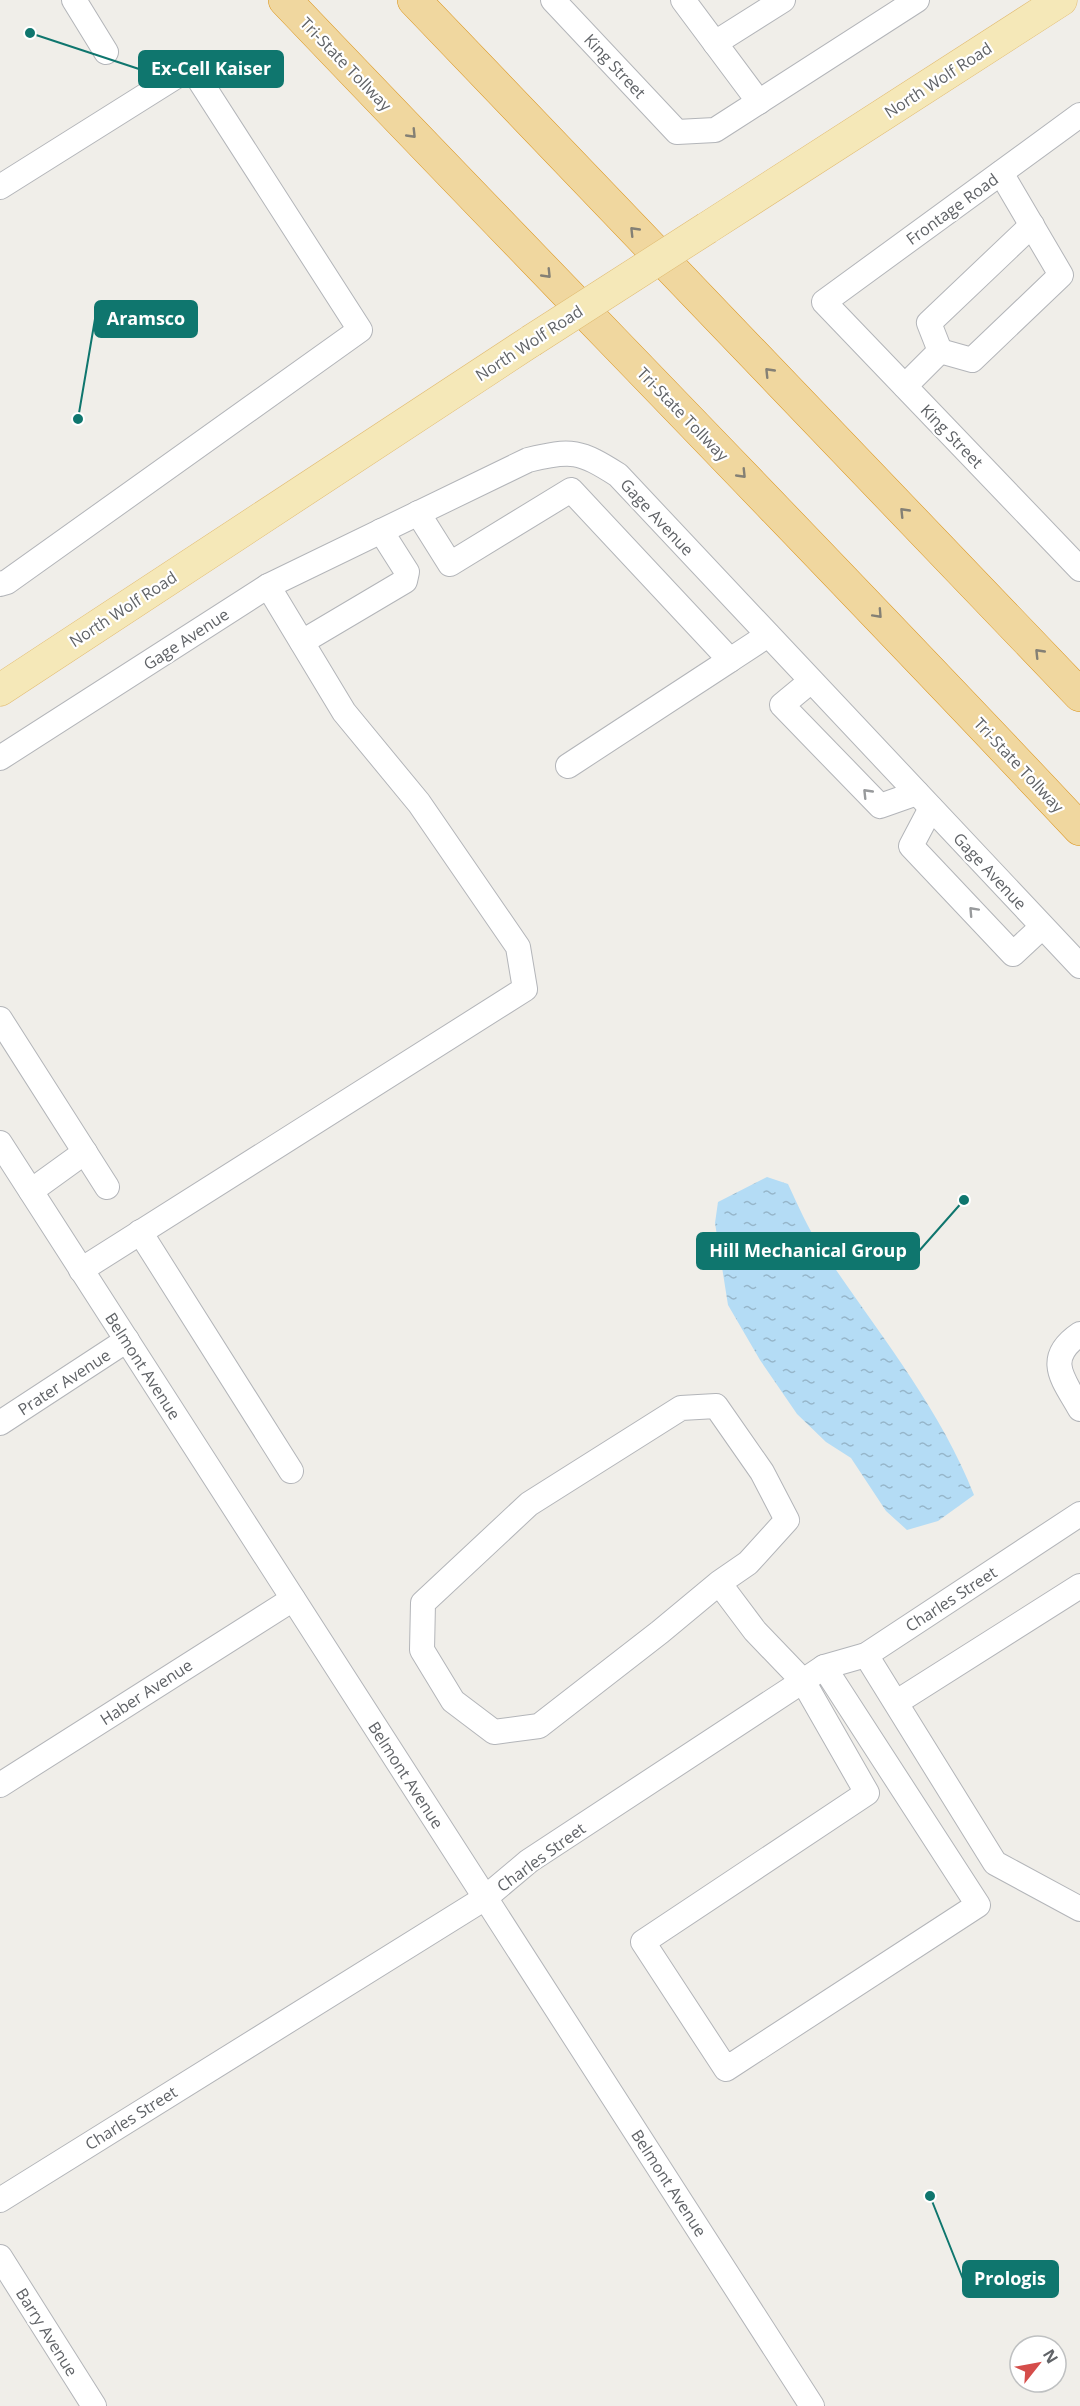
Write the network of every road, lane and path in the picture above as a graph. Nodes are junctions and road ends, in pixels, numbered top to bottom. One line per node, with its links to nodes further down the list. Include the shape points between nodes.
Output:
1 (74, 0): 10 (street)
2 (285, 0): 33 (highway, Tri-State Tollway, one-way to 33)
3 (414, 0): 29 (highway, one-way to 3)
4 (553, 0): 11 (street, King Street, via 678,132 715,130)
5 (683, 0): 9 (street)
6 (783, 0): 9 (street)
7 (917, 0): 11 (street)
8 (1061, 0): 28 (main road, North Wolf Road, bridge, via 531,341)
9 (715, 43): 11 (street)
10 (106, 52)
11 (759, 102)
12 (1080, 116): 13 (street, Frontage Road)
13 (1001, 173): 15 (street); 16 (street, Frontage Road)
14 (0, 187): 22 (street, via 191,67 360,330)
15 (1032, 225): 17 (street, via 930,323); 17 (street, via 1061,274 972,360)
16 (825, 302): 18 (street, King Street)
17 (940, 351): 18 (street)
18 (905, 386): 21 (street, King Street)
19 (418, 513): 20 (street, Gage Avenue); 24 (street, Gage Avenue, via 528,460 557,453 587,456 618,475); 26 (street, via 450,564 571,490)
20 (381, 531): 23 (street, Gage Avenue); 25 (street, via 407,572 405,581)
21 (1080, 569)
22 (0, 584)
23 (268, 586): 25 (street); 30 (street, Gage Avenue)
24 (768, 635): 26 (street); 27 (street, Gage Avenue)
25 (302, 642): 41 (street, via 344,712 419,803 518,947 525,989)
26 (730, 660): 31 (street)
27 (811, 681): 32 (street, Gage Avenue); 32 (street, one-way to 27, via 880,806 782,705)
28 (0, 690)
29 (1080, 695)
30 (0, 758)
31 (568, 766)
32 (924, 800): 34 (street, Gage Avenue); 34 (street, one-way to 32, via 1013,954 911,846)
33 (1080, 829)
34 (1042, 927): 35 (street, Gage Avenue)
35 (1080, 966)
36 (0, 1019): 38 (street)
37 (0, 1143): 40 (street, Belmont Avenue)
38 (85, 1152): 39 (street); 40 (street)
39 (107, 1187)
40 (31, 1191): 42 (street, Belmont Avenue)
41 (140, 1232): 42 (street); 47 (street)
42 (81, 1270): 44 (street, Belmont Avenue)
43 (1080, 1334): 45 (street, via 1060,1356 1058,1369)
44 (127, 1340): 46 (street, Prater Avenue); 51 (street, Belmont Avenue)
45 (1080, 1409)
46 (0, 1423)
47 (291, 1471)
48 (1080, 1514): 52 (street, Charles Street)
49 (719, 1583): 49 (street, via 539,1726 494,1732 453,1701 422,1650 423,1603 529,1504 681,1408 716,1406 762,1472 787,1520 748,1563); 54 (street, via 755,1631)
50 (1080, 1586): 55 (street)
51 (293, 1599): 56 (street, Haber Avenue); 57 (street, Belmont Avenue)
52 (866, 1655): 53 (street, Charles Street); 55 (street)
53 (824, 1667): 54 (street, Charles Street); 54 (street, via 978,1905 726,2069 643,1942 867,1793)
54 (802, 1681): 57 (street, Charles Street, via 529,1861)
55 (897, 1702): 58 (street, via 995,1863)
56 (0, 1785)
57 (485, 1898): 59 (street, Charles Street); 62 (street, Belmont Avenue)
58 (1080, 1909)
59 (0, 2200)
60 (0, 2257): 61 (street, Barry Avenue)
61 (94, 2406)
62 (813, 2406)

